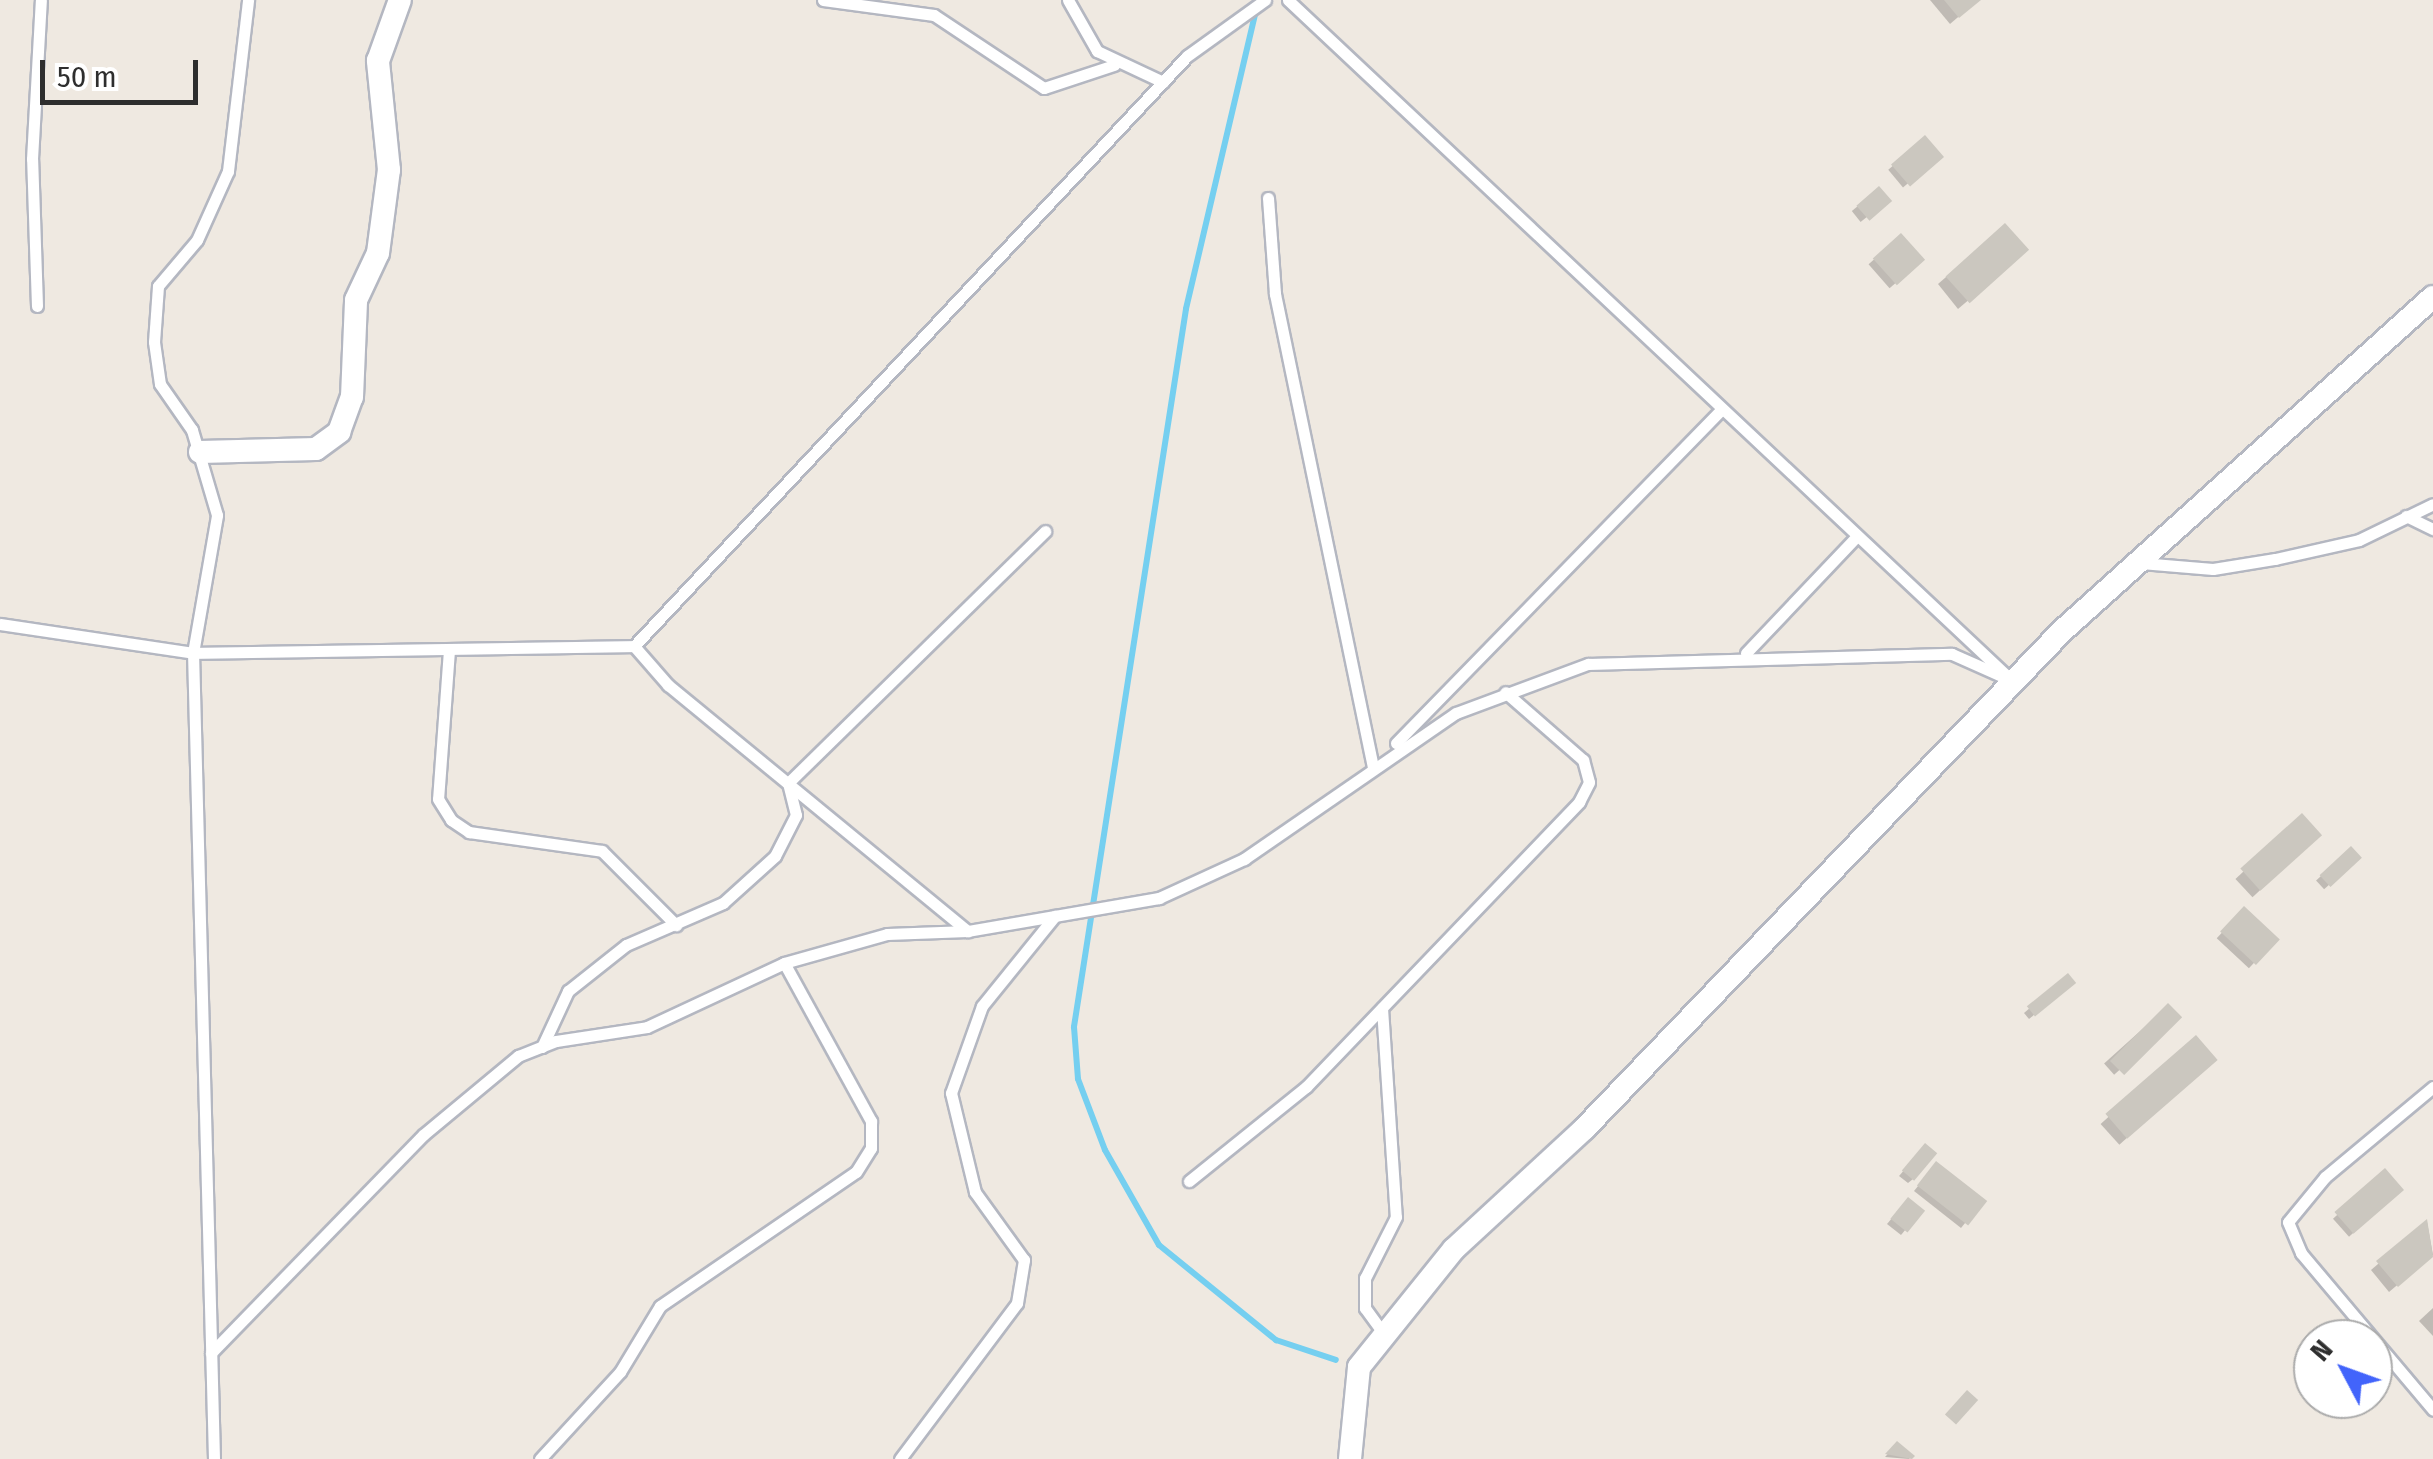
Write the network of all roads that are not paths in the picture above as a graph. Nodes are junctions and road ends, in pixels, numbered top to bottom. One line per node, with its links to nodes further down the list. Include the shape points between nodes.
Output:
1 (41, 0): 12 (lane, via 32,159)
2 (248, 0): 14 (lane, via 228,171 197,240 158,286 160,384)
3 (400, 0): 14 (street, via 378,61 389,170 378,252 356,300 352,397 339,432 316,449)
4 (823, 0): 8 (lane, via 934,15 1044,88)
5 (1068, 0): 8 (lane)
6 (1264, 0): 9 (lane, via 1242,10)
7 (1288, 0): 13 (lane)
8 (1114, 65): 9 (lane)
9 (1163, 82): 22 (lane)
10 (1268, 198): 28 (lane, via 1275,294)
11 (2433, 298): 20 (street)
12 (37, 306)
13 (1722, 410): 19 (lane); 28 (lane)
14 (200, 452): 25 (lane, via 217,515)
15 (2433, 504): 16 (lane)
16 (2406, 516): 17 (lane); 20 (lane, via 2359,540 2260,562 2213,570)
17 (2433, 529)
18 (1045, 531): 29 (lane)
19 (1856, 536): 24 (lane); 26 (lane)
20 (2136, 562): 26 (street)
21 (0, 624): 25 (lane)
22 (634, 646): 23 (lane); 29 (lane)
23 (449, 650): 25 (lane); 31 (lane, via 438,786 451,820 484,836 602,852)
24 (1746, 653): 26 (lane, via 1952,654); 27 (lane, via 1588,664)
25 (193, 654): 39 (lane)
26 (2013, 681): 38 (street, via 1584,1129 1454,1249)
27 (1505, 692): 28 (lane); 34 (lane, via 1583,760 1589,782)
28 (1373, 767): 30 (lane, via 1200,882)
29 (788, 783): 31 (lane, via 796,815 775,856 723,903); 32 (lane)
30 (1055, 916): 32 (lane); 43 (lane, via 982,1006 952,1093 974,1192 1024,1260 1017,1303)
31 (676, 925): 35 (lane, via 626,945 568,991)
32 (968, 931): 33 (lane, via 887,934)
33 (784, 963): 35 (lane, via 647,1027); 42 (lane, via 871,1121 871,1148 856,1172 660,1306 620,1372)
34 (1382, 1008): 37 (lane, via 1270,1120); 38 (lane, via 1396,1217 1365,1278 1365,1308)
35 (542, 1047): 39 (lane, via 423,1136)
36 (2433, 1087): 40 (lane, via 2324,1177 2288,1222 2301,1253)
37 (1189, 1181)
38 (1384, 1334): 44 (street, via 1359,1367)
39 (211, 1353): 41 (lane)
40 (2433, 1410)
41 (214, 1459)
42 (540, 1459)
43 (900, 1459)
44 (1350, 1459)

